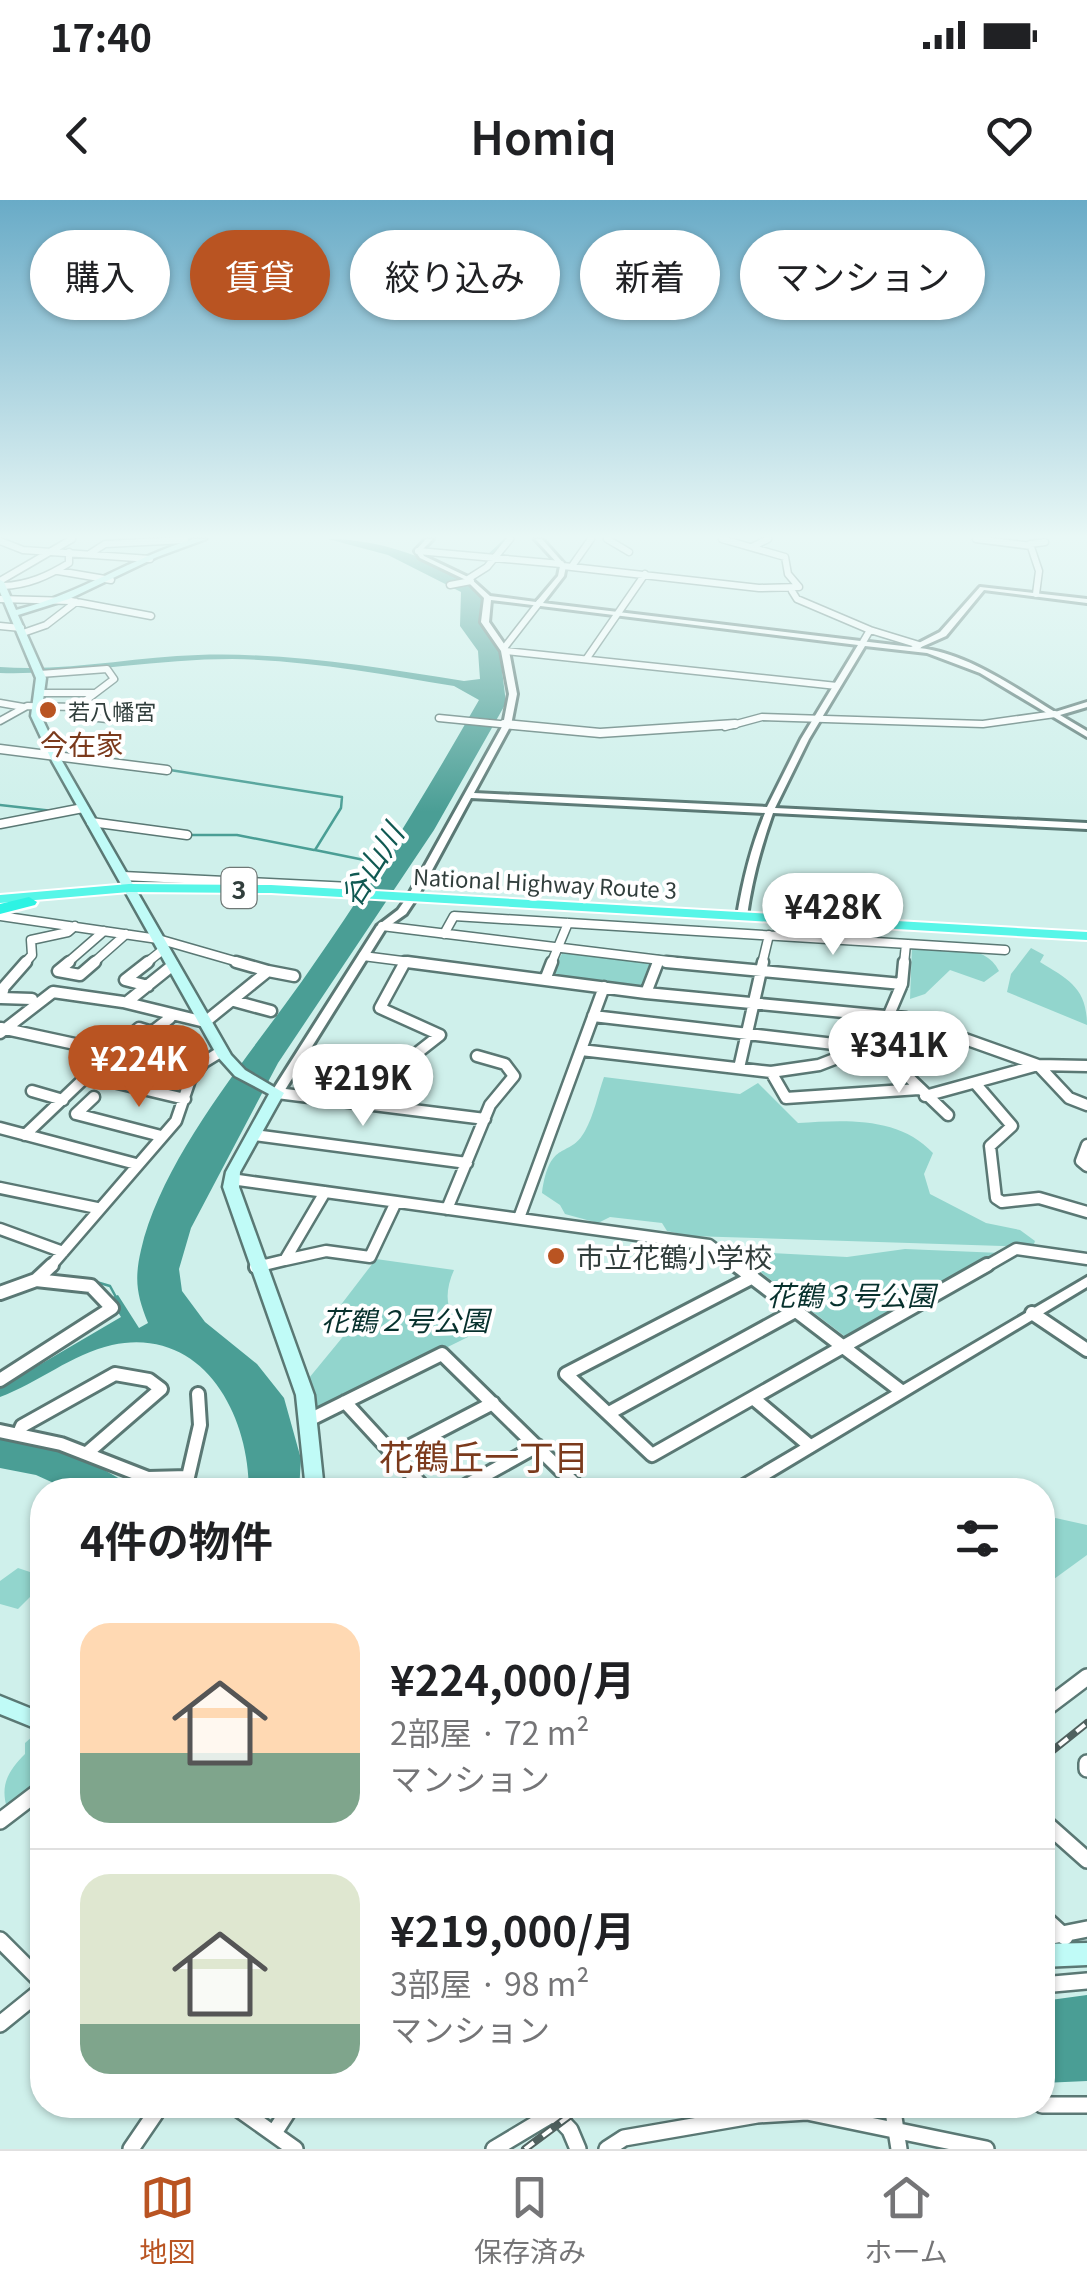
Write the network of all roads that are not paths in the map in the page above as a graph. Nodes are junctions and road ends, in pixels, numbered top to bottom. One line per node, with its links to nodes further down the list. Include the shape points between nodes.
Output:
1 (17, 630): 9 (street)
2 (26, 630): 9 (street)
3 (489, 630): 12 (street)
4 (518, 630): 12 (street)
5 (606, 630): 13 (street)
6 (761, 630): 10 (street)
7 (870, 630): 10 (street); 11 (street)
8 (946, 630): 11 (street)
9 (22, 631): 15 (main road)
10 (864, 642): 11 (street); 16 (street)
11 (917, 646): 22 (street, via 964,662)
12 (504, 649): 13 (street); 27 (street, via 513,694)
13 (587, 658): 16 (street)
14 (78, 666): 15 (street)
15 (39, 672): 17 (street, via 113,672 114,679); 18 (main road)
16 (838, 686): 26 (street)
17 (95, 693): 18 (street); 21 (street)
18 (33, 702): 19 (street); 21 (street); 25 (street); 30 (main road)
19 (0, 703)
20 (1087, 704): 22 (street)
21 (76, 706): 24 (street, via 95,710 89,717)
22 (1055, 714): 26 (street, via 982,724); 28 (street)
23 (440, 718): 27 (street)
24 (107, 719)
25 (0, 721)
26 (815, 722): 27 (street, via 762,717 724,726 600,733); 34 (street)
27 (504, 724): 32 (street)
28 (1087, 735)
29 (0, 749): 30 (street)
30 (57, 757): 31 (street); 33 (main road)
31 (167, 770)
32 (468, 795): 34 (street); 40 (street)
33 (83, 808): 35 (main road); 36 (street)
34 (772, 809): 37 (street); 43 (street, via 745,880)
35 (92, 822): 38 (street); 39 (main road)
36 (0, 824)
37 (1087, 826)
38 (188, 836)
39 (128, 887): 40 (highway, National Highway Route 3 / 3); 41 (highway, National Highway Route 3 / 3); 42 (highway, National Highway Route 3 / 3); 52 (main road)
40 (404, 899): 43 (highway, National Highway Route 3 / 3); 46 (street); 51 (highway, National Highway Route 3 / 3)
41 (29, 902): 42 (highway)
42 (0, 908): 45 (street)
43 (742, 916): 51 (highway, National Highway Route 3 / 3)
44 (568, 923): 49 (street, via 454,916); 50 (street); 54 (street)
45 (76, 926): 47 (street); 68 (street, via 31,940 32,955 0,998)
46 (382, 926): 49 (street); 56 (street)
47 (104, 932): 48 (street); 48 (street, via 58,971 80,975)
48 (126, 934): 52 (street)
49 (444, 934): 54 (street)
50 (768, 936): 53 (street); 61 (street)
51 (1087, 939)
52 (161, 944): 59 (main road); 60 (street); 65 (street, via 125,980)
53 (906, 944): 55 (street); 64 (street)
54 (558, 948): 57 (street); 63 (street)
55 (1005, 950)
56 (362, 956): 58 (street); 93 (street)
57 (658, 960): 61 (street); 67 (street)
58 (405, 962): 63 (street); 101 (street, via 380,1008 440,1034 391,1064)
59 (173, 965): 65 (street); 76 (main road)
60 (268, 970): 62 (street); 69 (street)
61 (760, 970): 64 (street); 71 (street)
62 (294, 976)
63 (545, 980): 66 (street)
64 (902, 984): 74 (street)
65 (148, 986): 70 (street)
66 (604, 988): 67 (street); 73 (street)
67 (646, 993): 71 (street)
68 (32, 999)
69 (234, 1001): 72 (street); 76 (street)
70 (127, 1002): 75 (street); 77 (street, via 53,992)
71 (752, 1004): 74 (street); 78 (street)
72 (271, 1011)
73 (593, 1016): 78 (street); 81 (street)
74 (888, 1017): 79 (street)
75 (170, 1018): 76 (street); 83 (street, via 152,1032 139,1028)
76 (205, 1022): 82 (main road)
77 (2, 1030): 83 (street)
78 (746, 1034): 80 (street); 88 (street)
79 (959, 1035): 84 (street, via 936,1050); 86 (street)
80 (864, 1048): 84 (street); 89 (street, via 819,1065)
81 (581, 1050): 88 (street); 119 (street)
82 (222, 1051): 93 (main road); 99 (street, via 198,1068)
83 (112, 1052): 90 (street)
84 (903, 1052): 94 (street, via 902,1071)
85 (477, 1056): 103 (street, via 505,1064 514,1076)
86 (1038, 1065): 87 (street); 91 (street); 97 (street)
87 (1087, 1066)
88 (738, 1068): 89 (street)
89 (771, 1072): 94 (street, via 786,1098)
90 (88, 1076): 98 (street); 99 (street)
91 (975, 1083): 94 (street); 118 (street, via 1012,1126 990,1146 996,1198 1039,1198)
92 (32, 1091): 98 (street)
93 (271, 1091): 101 (street); 106 (main road)
94 (922, 1092): 102 (street)
95 (94, 1096): 107 (street, via 76,1114)
96 (1087, 1096): 97 (street)
97 (1069, 1098): 100 (street)
98 (62, 1100): 105 (street)
99 (185, 1100): 107 (street)
100 (1087, 1104)
101 (370, 1105): 103 (street)
102 (948, 1115)
103 (485, 1119): 109 (street)
104 (0, 1128): 105 (street)
105 (25, 1135): 110 (street)
106 (254, 1135): 109 (street); 112 (main road)
107 (161, 1136): 110 (street)
108 (1087, 1145): 111 (street, via 1081,1161)
109 (467, 1163): 117 (street)
110 (136, 1164): 116 (street)
111 (1087, 1166)
112 (232, 1179): 114 (street); 124 (main road)
113 (0, 1188): 116 (street)
114 (325, 1192): 115 (street); 123 (street)
115 (396, 1202): 117 (street); 123 (street, via 370,1257 326,1251)
116 (97, 1208): 121 (street)
117 (447, 1209): 119 (street)
118 (1087, 1212)
119 (519, 1218): 125 (street, via 709,1245)
120 (0, 1229): 121 (street)
121 (62, 1252): 126 (street)
122 (1087, 1258): 131 (street, via 1016,1249)
123 (285, 1260): 124 (street)
124 (256, 1267): 140 (main road)
125 (753, 1276): 129 (street); 139 (street, via 566,1374)
126 (36, 1280): 128 (street); 133 (street, via 96,1286 107,1292 112,1308)
127 (1087, 1280): 130 (street)
128 (0, 1293)
129 (798, 1310): 131 (street); 139 (street)
130 (1032, 1313): 132 (street); 134 (street)
131 (844, 1346): 134 (street); 136 (street)
132 (1087, 1350)
133 (0, 1380)
134 (901, 1391): 144 (street)
135 (198, 1394): 147 (street, via 200,1426 188,1477)
136 (753, 1398): 139 (street, via 652,1454); 144 (street)
137 (344, 1402): 138 (street, via 442,1354); 140 (street); 146 (street)
138 (493, 1404): 143 (street); 146 (street)
139 (609, 1413)
140 (309, 1420): 148 (main road)
141 (0, 1431): 142 (street)
142 (19, 1432): 145 (street); 145 (street, via 115,1374 150,1380 161,1389)
143 (537, 1446): 150 (street); 151 (street)
144 (810, 1446): 152 (street)
145 (87, 1453): 147 (street)
146 (394, 1454): 149 (street)
147 (148, 1478)
148 (314, 1478)
149 (415, 1478)
150 (480, 1478)
151 (570, 1478)
152 (757, 1478)
153 (1087, 1677): 154 (street)
154 (1055, 1701)
155 (3, 1710): 156 (main road)
156 (30, 1718)
157 (30, 1798): 158 (street)
158 (0, 1820)
159 (1055, 1832): 160 (street)
160 (1087, 1860)
161 (1055, 1928): 164 (street)
162 (1087, 1929): 164 (street)
163 (1055, 1937): 164 (street)
164 (1065, 1937)
165 (0, 1940): 168 (street)
166 (1087, 1954): 167 (main road)
167 (1055, 1955)
168 (30, 1970)
169 (1087, 1981): 170 (street)
170 (1055, 1984)
171 (30, 2000): 172 (street)
172 (0, 2024)
173 (1055, 2105): 174 (street)
174 (1087, 2105)
175 (152, 2118): 185 (street)
176 (251, 2118): 184 (street)
177 (284, 2118): 184 (street)
178 (536, 2118): 187 (street)
179 (557, 2118): 188 (street)
180 (746, 2118): 189 (street, via 624,2138)
181 (830, 2118): 183 (street)
182 (892, 2118): 183 (street)
183 (892, 2126): 190 (street); 191 (street)
184 (274, 2134): 186 (street)
185 (131, 2149)
186 (295, 2149)
187 (494, 2149)
188 (578, 2149)
189 (606, 2149)
190 (899, 2149)
191 (986, 2149)

